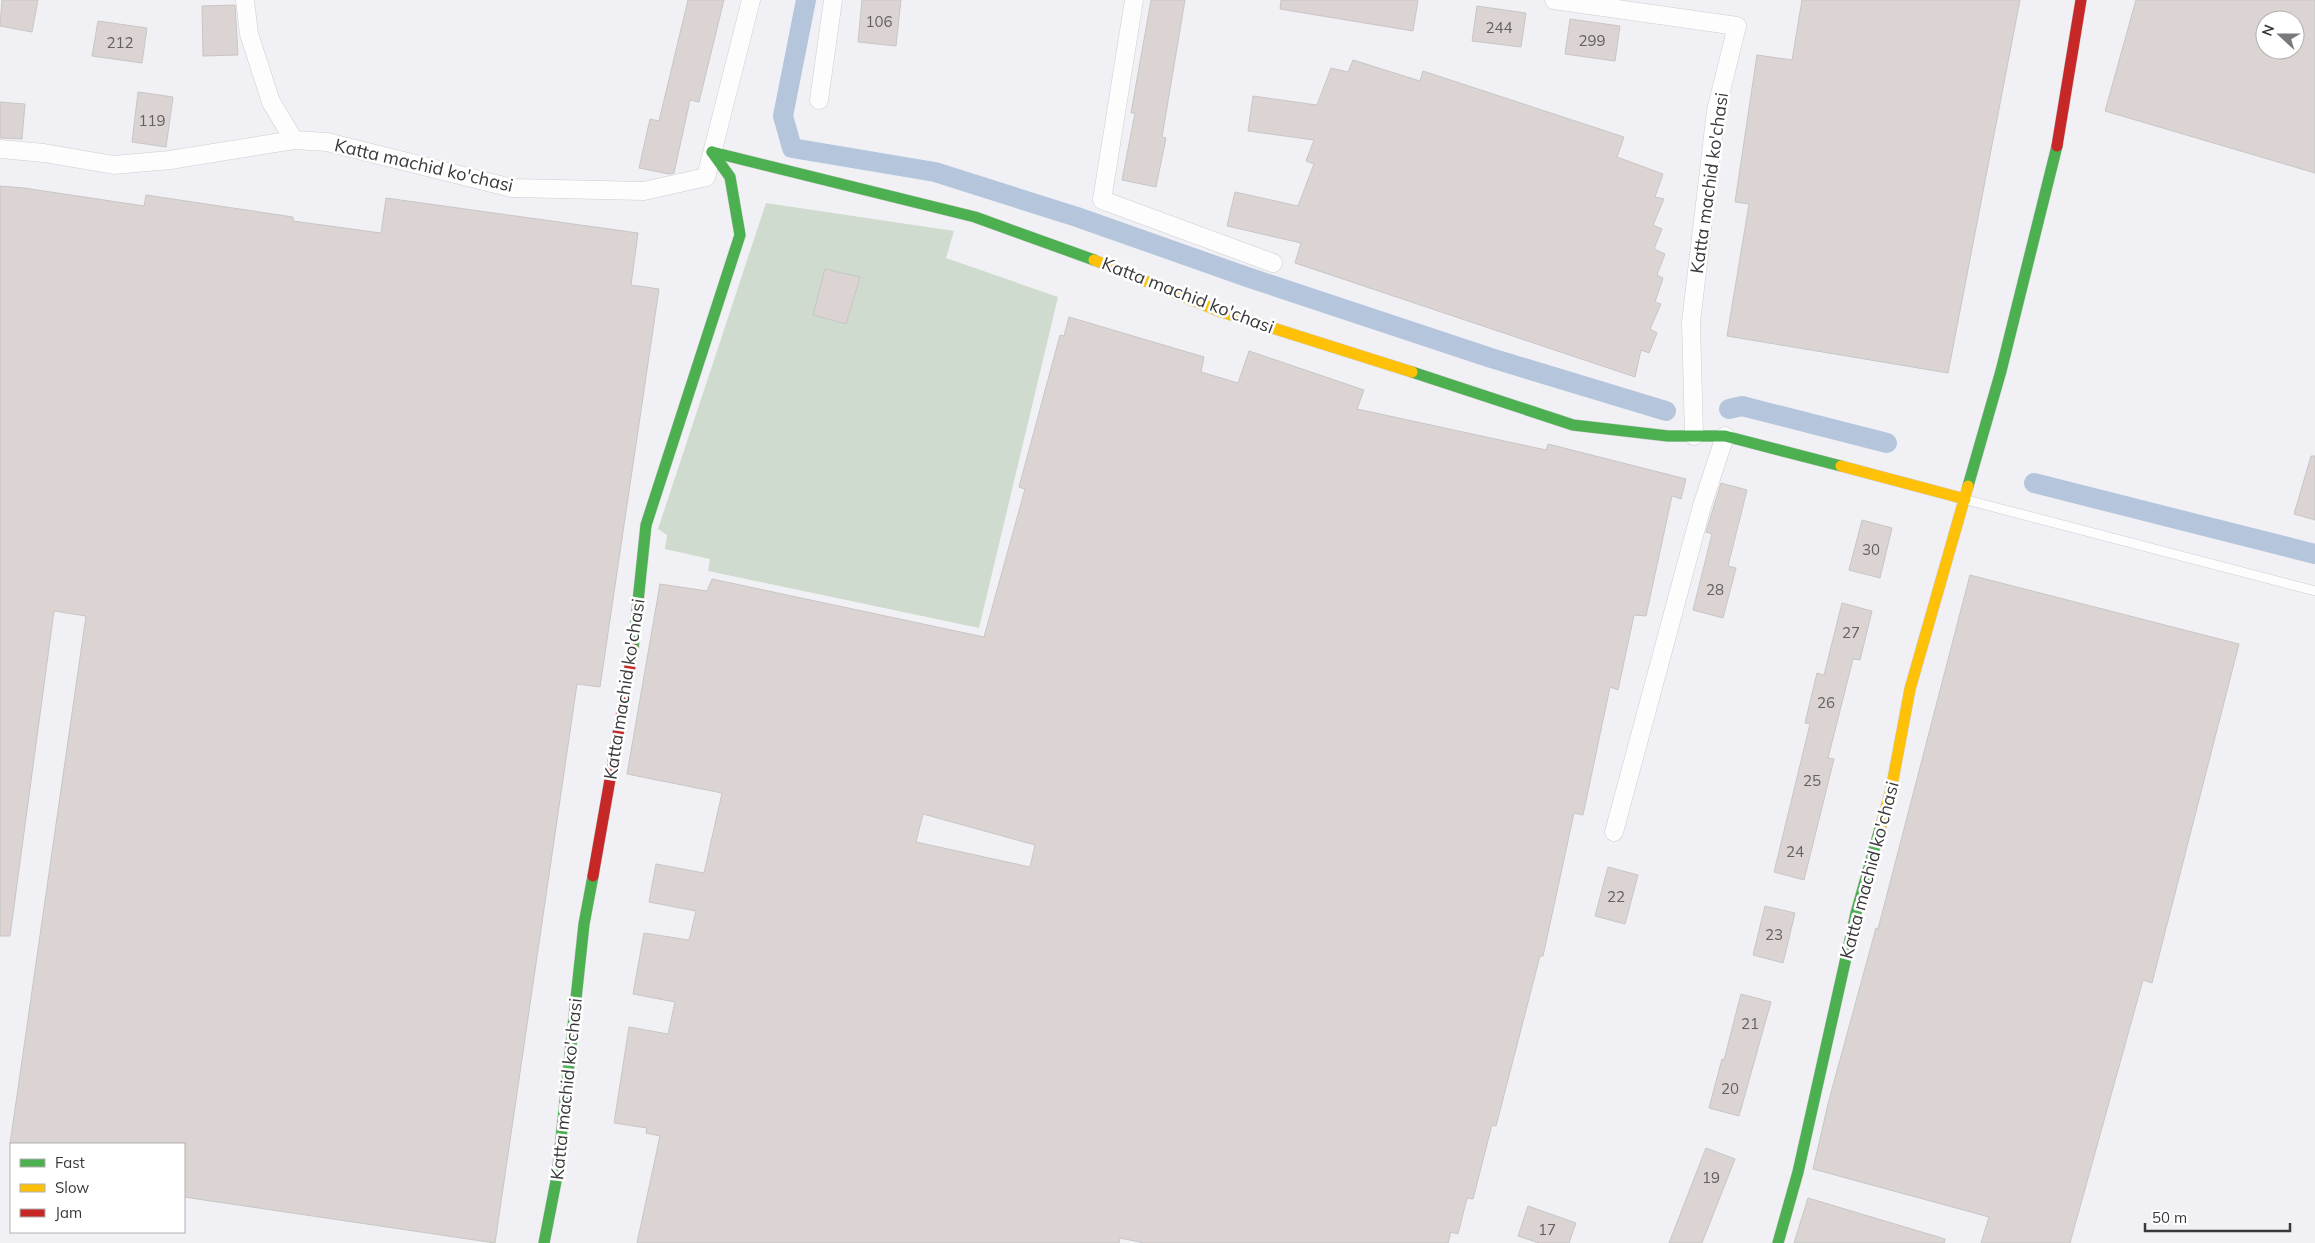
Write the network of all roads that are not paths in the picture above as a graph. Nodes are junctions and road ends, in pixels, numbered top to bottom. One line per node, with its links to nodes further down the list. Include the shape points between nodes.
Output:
1 (245, 0): 8 (street, via 249,34 271,102)
2 (751, 0): 10 (street, Katta machid ko'chasi)
3 (833, 0): 7 (street)
4 (1134, 0): 11 (street, via 1102,200)
5 (1554, 0): 12 (street, Katta machid ko'chasi, via 1737,26 1716,111 1691,322)
6 (2080, 0): 14 (street, Katta machid ko'chasi, via 2055,160)
7 (819, 100)
8 (294, 140): 9 (street, Katta machid ko'chasi, via 170,160 114,165); 10 (street, Katta machid ko'chasi, via 327,142 512,188 644,191 706,177)
9 (0, 149)
10 (712, 152): 12 (street, Katta machid ko'chasi, via 975,217 1095,260 1219,311 1573,425); 17 (street, Katta machid ko'chasi, via 730,177 740,235 646,525 635,637 584,924 557,1176)
11 (1273, 263)
12 (1694, 436): 13 (street, Katta machid ko'chasi)
13 (1724, 436): 14 (street, Katta machid ko'chasi); 16 (street)
14 (1965, 499): 15 (lane); 18 (street, Katta machid ko'chasi, via 1910,689 1891,790 1856,913 1798,1172)
15 (2315, 591)
16 (1614, 832)
17 (544, 1243)
18 (1778, 1243)

